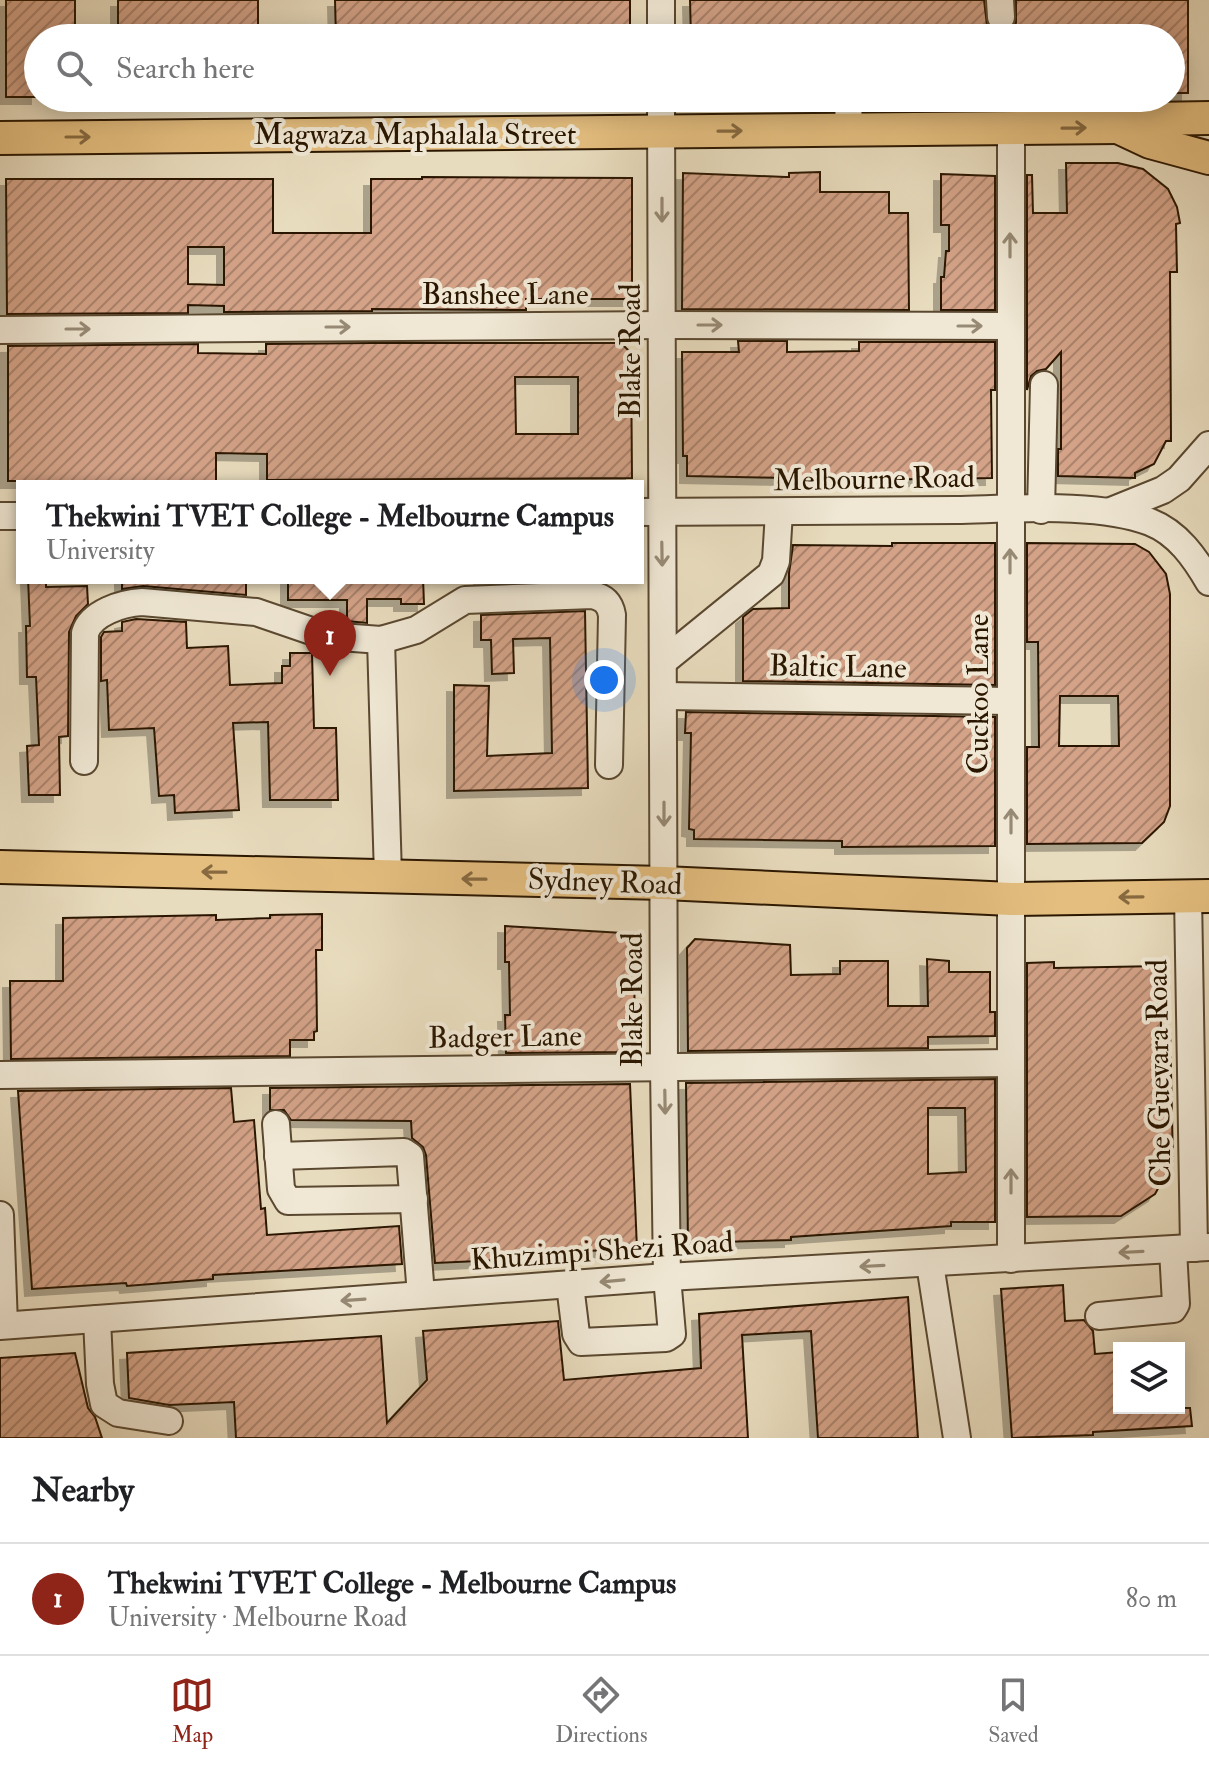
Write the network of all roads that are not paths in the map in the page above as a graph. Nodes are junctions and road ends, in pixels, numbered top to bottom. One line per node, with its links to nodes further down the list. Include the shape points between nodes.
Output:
1 (661, 0): 2 (street)
2 (661, 24)
3 (661, 112): 9 (street, Blake Road)
4 (848, 112): 8 (street)
5 (1209, 118): 6 (main road, Magwaza Maphalala Street, via 1151,119)
6 (1118, 127): 7 (main road, Magwaza Maphalala Street, one-way to 6); 11 (main road, Magwaza Maphalala Street)
7 (1011, 129): 8 (main road, Magwaza Maphalala Street); 13 (street, Cuckoo Lane, one-way to 7)
8 (849, 130): 9 (main road, Magwaza Maphalala Street, one-way to 8)
9 (662, 132): 10 (main road, Magwaza Maphalala Street, one-way to 9); 12 (street, Blake Road, one-way to 12)
10 (0, 138)
11 (1209, 158)
12 (662, 325): 13 (street, Banshee Lane, one-way to 13); 14 (street, Banshee Lane, one-way to 12); 20 (street, Blake Road)
13 (1010, 326): 17 (street, Cuckoo Lane)
14 (0, 330)
15 (1044, 385): 18 (street)
16 (1209, 445): 19 (street, Melbourne Road, via 1163,490)
17 (1010, 509): 18 (street, Melbourne Road); 21 (street, Melbourne Road); 26 (street, Cuckoo Lane, one-way to 17)
18 (1041, 510): 19 (street, Melbourne Road)
19 (1111, 511): 22 (street, Melbourne Road, via 1152,523 1175,537)
20 (650, 512): 21 (street, Melbourne Road); 24 (street, Blake Road, one-way to 24)
21 (779, 512): 24 (street, via 771,574)
22 (1209, 582)
23 (381, 640): 27 (street, via 326,636 247,610 125,604 91,620 85,633); 28 (street, via 416,630 465,600 599,596 612,615); 30 (street)
24 (664, 661): 25 (street, Blake Road)
25 (665, 696): 26 (street, Baltic Lane); 31 (street, Blake Road, one-way to 31)
26 (1010, 701): 33 (street, Cuckoo Lane, one-way to 26)
27 (84, 761)
28 (609, 765)
29 (0, 867): 30 (main road, Sydney Road, one-way to 29)
30 (388, 876): 31 (main road, Sydney Road, one-way to 30)
31 (664, 883): 33 (main road, Sydney Road); 35 (street, Blake Road)
32 (1198, 896): 33 (main road, Sydney Road, one-way to 33); 41 (street, Che Guevara Road)
33 (1011, 899): 34 (street, Cuckoo Lane)
34 (1011, 1063): 35 (street, Badger Lane); 42 (street, Cuckoo Lane, one-way to 34)
35 (664, 1068): 36 (street, Badger Lane); 44 (street, Blake Road, one-way to 44)
36 (0, 1075)
37 (276, 1124): 38 (street)
38 (278, 1156): 39 (street, via 282,1193 288,1201); 39 (street, via 404,1152 411,1159)
39 (414, 1199): 46 (street)
40 (0, 1215): 49 (street)
41 (1192, 1248): 42 (street, Khuzimpi Shezi Road, one-way to 42); 47 (street, Che Guevara Road, via 1173,1309)
42 (1011, 1259): 43 (street, Khuzimpi Shezi Road)
43 (930, 1264): 44 (street, Khuzimpi Shezi Road, one-way to 44); 51 (street)
44 (667, 1277): 45 (street, Khuzimpi Shezi Road, one-way to 45); 45 (street, Blake Road, via 672,1334 666,1338 581,1342)
45 (570, 1285): 46 (street, Khuzimpi Shezi Road)
46 (421, 1295): 48 (street, Khuzimpi Shezi Road, one-way to 48)
47 (1099, 1316)
48 (97, 1319): 49 (street, Khuzimpi Shezi Road); 50 (street, via 104,1404 118,1413)
49 (2, 1326)
50 (169, 1421)
51 (957, 1438)

